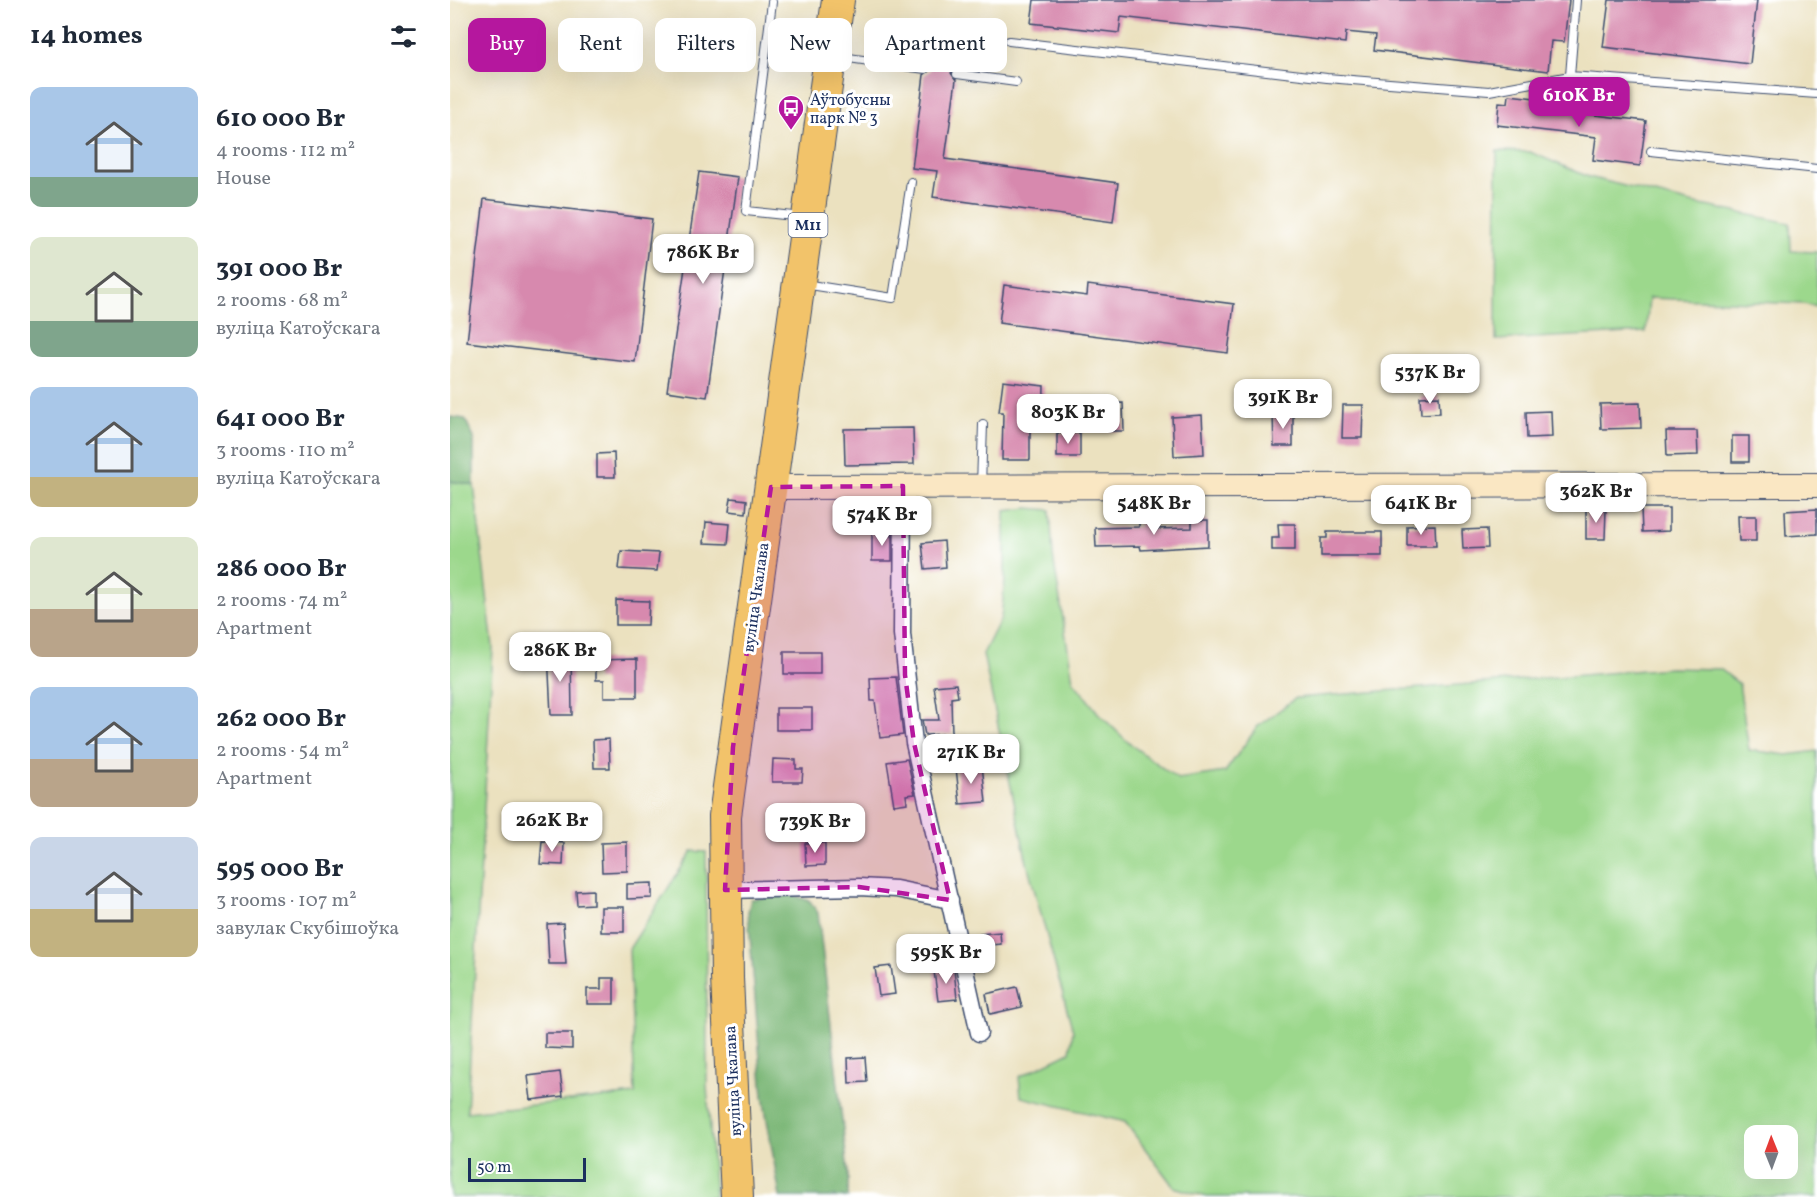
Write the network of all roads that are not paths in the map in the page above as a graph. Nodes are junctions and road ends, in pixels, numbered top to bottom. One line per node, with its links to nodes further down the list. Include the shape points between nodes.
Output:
1 (838, 0): 4 (highway, вуліца Чкалава / М11)
2 (1576, 0): 8 (lane)
3 (772, 2): 14 (lane, via 746,211)
4 (836, 18)
5 (1009, 41): 8 (lane, via 1327,78 1489,91)
6 (830, 72): 14 (highway, вуліца Чкалава / М11)
7 (957, 74): 9 (lane)
8 (1570, 76): 10 (lane)
9 (1016, 82)
10 (1817, 94)
11 (1651, 152): 12 (lane)
12 (1817, 169)
13 (911, 182): 15 (lane, via 894,298)
14 (810, 218): 15 (highway, вуліца Чкалава / М11)
15 (800, 283): 18 (highway, вуліца Чкалава / М11)
16 (983, 424): 20 (lane)
17 (1817, 485): 20 (main road)
18 (771, 486): 19 (main road); 21 (highway, вуліца Чкалава / М11, via 725,816)
19 (903, 486): 20 (main road); 22 (street, via 905,675 914,743)
20 (981, 486)
21 (725, 890): 22 (street, via 859,887 896,889); 24 (highway, вуліца Чкалава / М11)
22 (950, 900): 23 (street)
23 (979, 1033)
24 (737, 1197)

